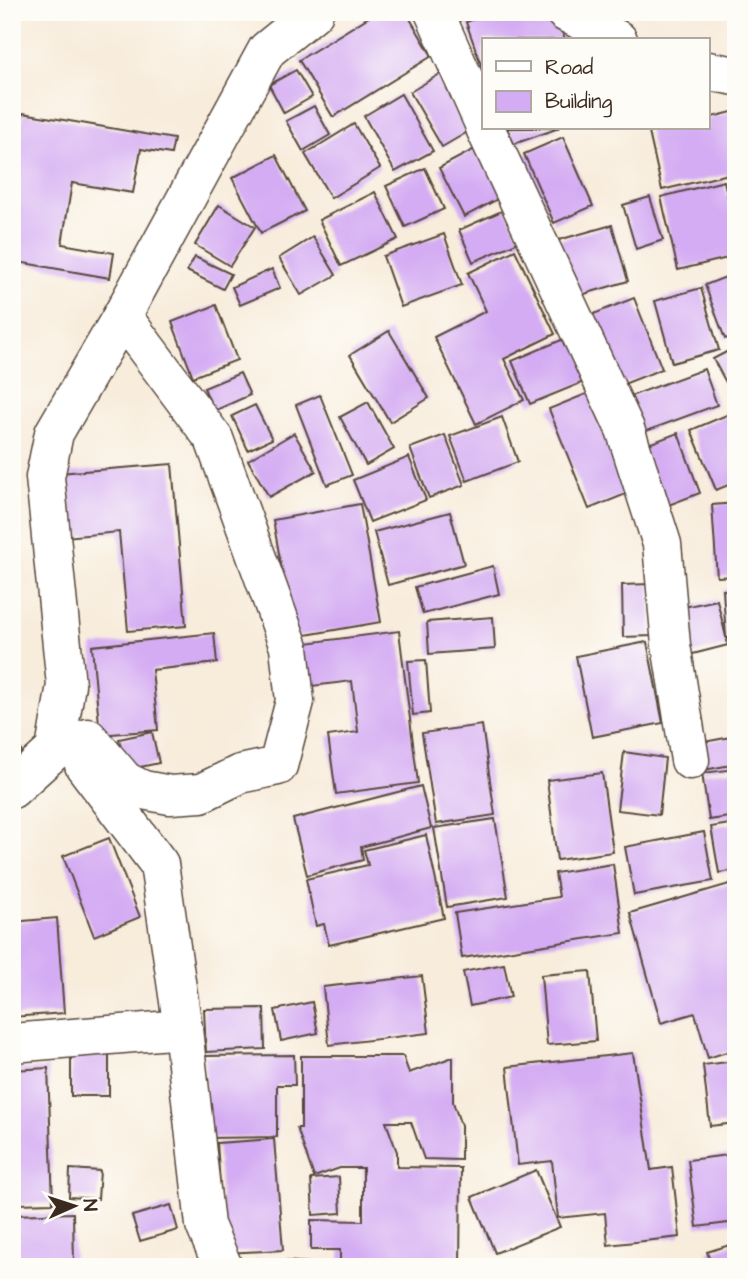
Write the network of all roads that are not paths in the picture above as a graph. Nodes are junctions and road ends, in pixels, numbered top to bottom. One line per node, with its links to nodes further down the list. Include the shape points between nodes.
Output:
1 (314, 12): 9 (street, via 267,50)
2 (434, 12): 7 (street)
3 (565, 12): 4 (street)
4 (614, 38)
5 (710, 71): 6 (street)
6 (736, 76)
7 (482, 119)
8 (487, 130): 11 (street, via 625,429 662,544 671,645)
9 (122, 316): 10 (street, via 54,433 45,477 66,685); 10 (street, via 214,439 289,647 295,701 278,766 240,774 201,793 170,795 143,790 125,781 88,738)
10 (55, 750): 12 (street); 13 (street, via 85,765 159,864)
11 (690, 760)
12 (12, 789)
13 (183, 1029): 14 (street); 15 (street, via 205,1225)
14 (12, 1043)
15 (223, 1267)

